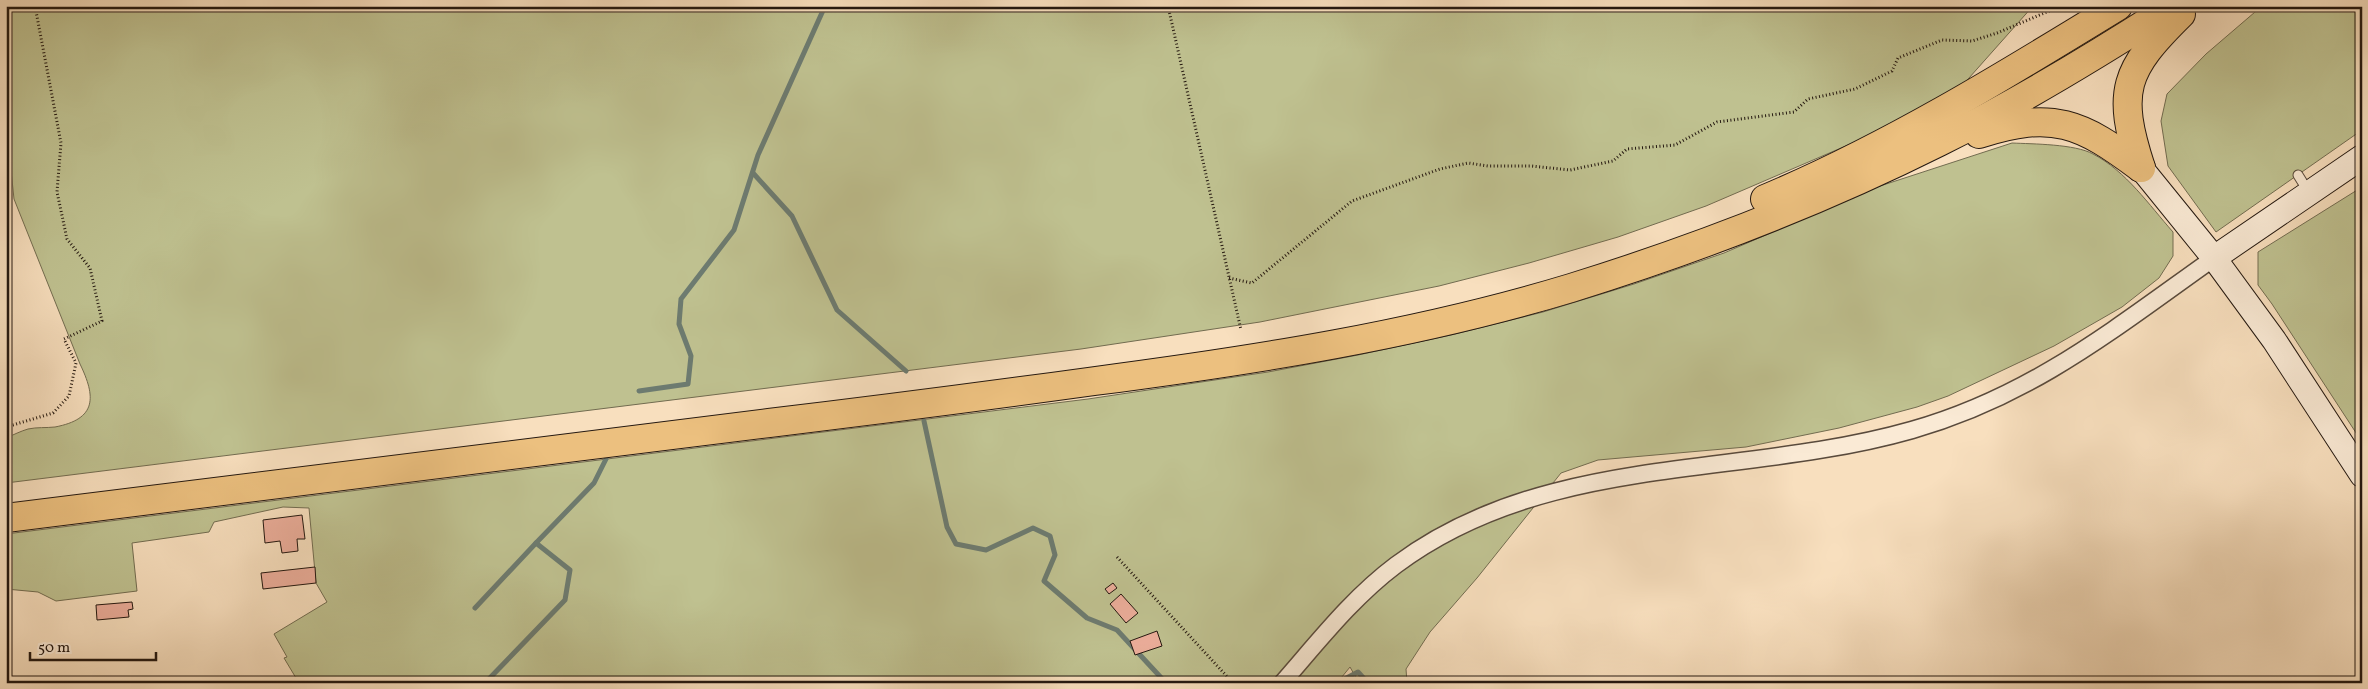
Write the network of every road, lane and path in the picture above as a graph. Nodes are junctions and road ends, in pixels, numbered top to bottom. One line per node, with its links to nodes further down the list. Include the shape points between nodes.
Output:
1 (35, 6): 13 (path, via 61,143 57,192 61,211 67,239 90,268 102,321 64,339 76,363 69,396 53,413)
2 (1168, 6): 11 (path)
3 (2061, 6): 11 (path, via 1972,41 1942,40 1898,58 1892,71 1855,89 1808,99 1794,112 1717,122 1675,145 1627,149 1613,161 1570,170 1468,163 1440,169 1352,201 1252,283)
4 (2118, 6): 15 (highway, via 1942,111 1799,185 1712,221 1623,252 1445,302 1263,338 1128,359)
5 (2173, 6): 8 (highway, via 2072,70)
6 (2188, 6): 9 (highway, via 2152,44 2132,77 2127,114)
7 (2362, 157): 10 (main road, via 2303,184)
8 (1901, 160): 9 (highway, via 2010,124 2030,122 2065,125 2090,133); 16 (highway, via 1725,236 1629,269 1521,302 1361,338 1202,366 996,395)
9 (2141, 168): 10 (main road)
10 (2214, 258): 14 (main road, via 2274,340); 19 (street, via 2058,366 1997,400 1950,418 1872,440 1638,473 1566,488 1501,507 1425,546 1395,566 1361,596)
11 (1229, 278): 12 (path)
12 (1241, 330)
13 (6, 427)
14 (2362, 475)
15 (6, 500)
16 (6, 518)
17 (1117, 557): 18 (path)
18 (1233, 683)
19 (1282, 683)

